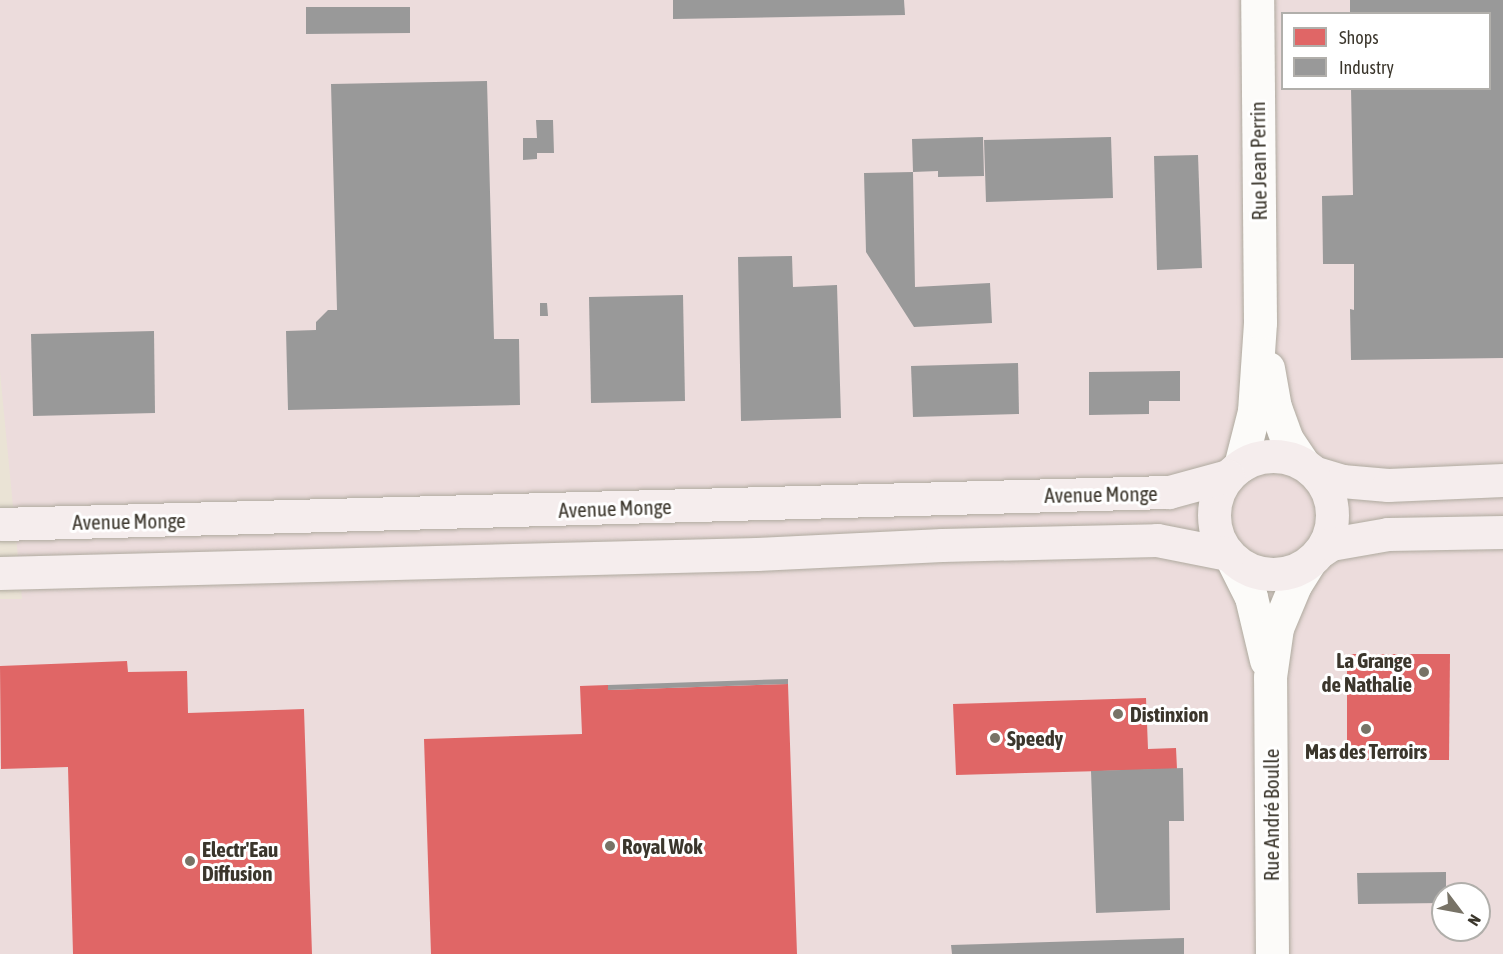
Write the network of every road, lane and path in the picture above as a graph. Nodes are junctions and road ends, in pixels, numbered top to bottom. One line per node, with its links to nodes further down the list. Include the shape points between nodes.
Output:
1 (1257, 0): 2 (street, Rue Jean Perrin)
2 (1260, 322): 3 (street, Rue Jean Perrin, via 1275,407 1286,438); 4 (street, Rue Jean Perrin, via 1254,411)
3 (1309, 468): 4 (main road, via 1287,457 1271,455 1255,458); 5 (main road, via 1342,481 1388,485); 9 (main road, via 1328,490 1333,511 1331,531)
4 (1234, 471): 6 (main road, Avenue Monge, via 1169,492); 8 (main road, via 1219,491 1214,507 1219,540)
5 (1503, 480)
6 (0, 524)
7 (1503, 532): 9 (main road, via 1388,534 1331,544)
8 (1230, 556): 9 (main road, via 1250,570 1270,575 1291,572); 10 (main road, via 1157,540); 11 (street, Rue André Boulle, via 1251,597)
9 (1316, 556): 11 (street, Rue André Boulle, via 1294,585 1277,628)
10 (0, 573)
11 (1270, 677): 12 (street, Rue André Boulle)
12 (1272, 954)

